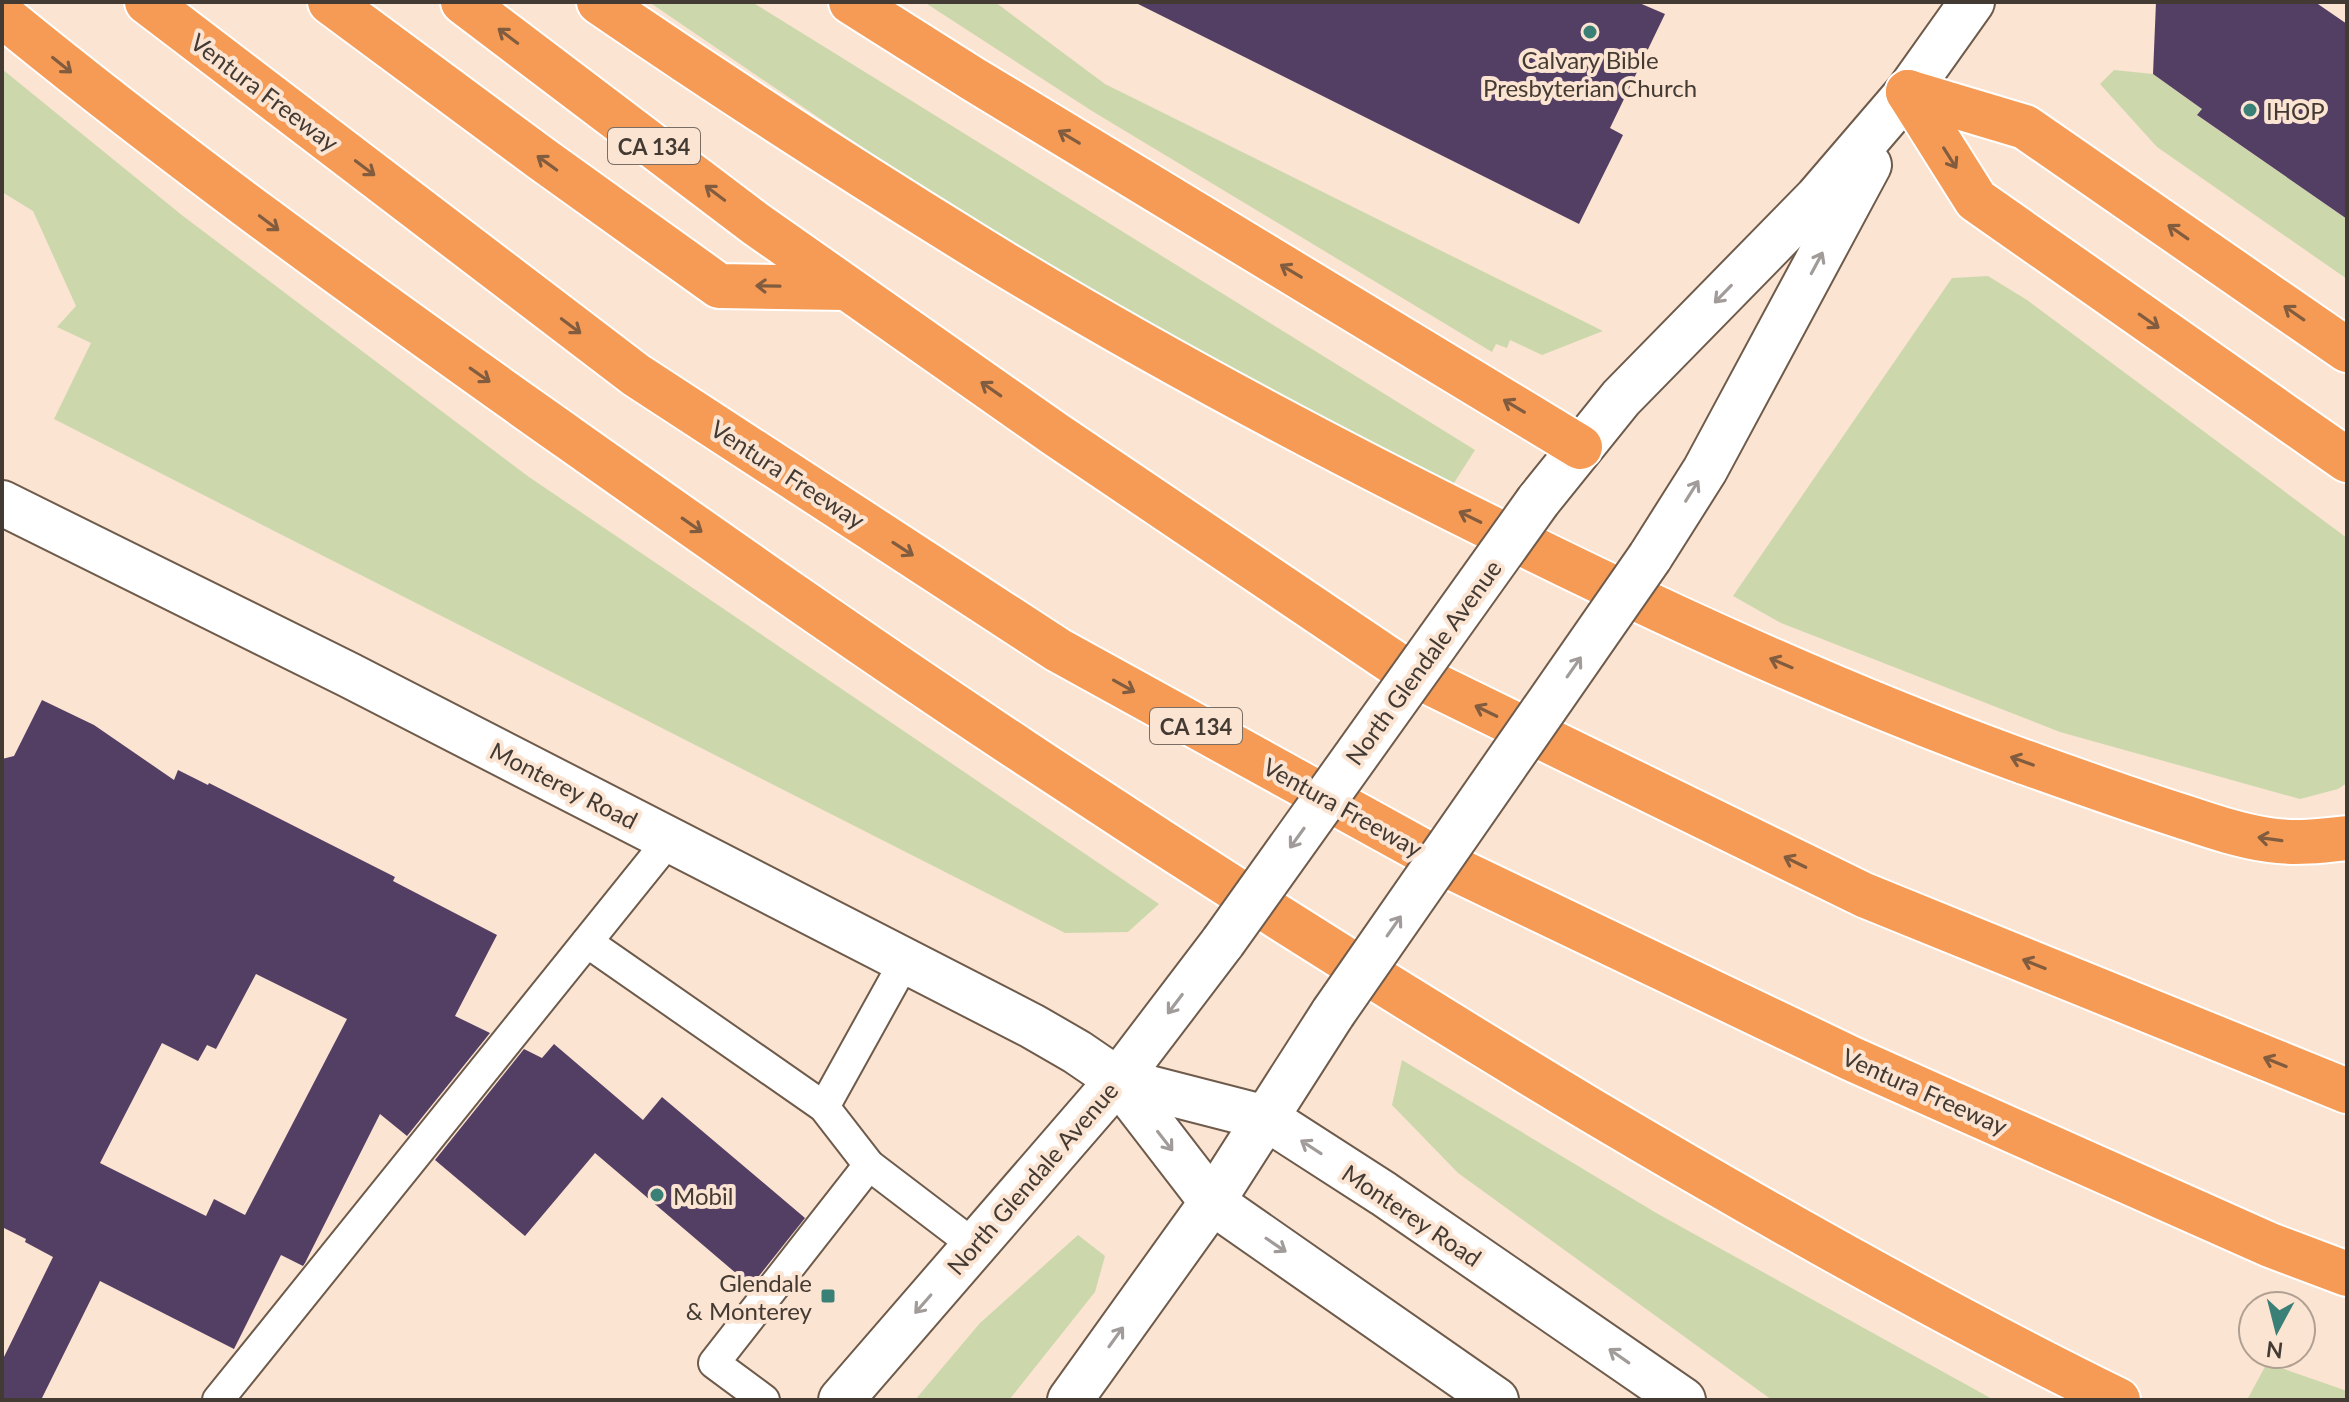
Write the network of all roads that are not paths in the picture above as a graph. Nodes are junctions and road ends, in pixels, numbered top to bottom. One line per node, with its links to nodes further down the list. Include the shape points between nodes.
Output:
1 (147, 2): 25 (highway, Ventura Freeway / CA 134, one-way to 25, via 636,375 1058,650 1485,884 1852,1059 2270,1245)
2 (330, 2): 9 (highway, one-way to 2, via 719,286)
3 (463, 2): 9 (highway, CA 134, one-way to 3)
4 (599, 2): 14 (highway, one-way to 4, via 2268,840 2164,811 1968,742 1657,609 1317,440 1095,317 885,190)
5 (851, 2): 11 (highway, one-way to 5)
6 (1972, 2): 8 (main road, North Glendale Avenue)
7 (2, 15): 32 (highway, one-way to 32, via 348,282 750,567 1088,794 1452,1027 1709,1181 1891,1283)
8 (1908, 92): 10 (highway, one-way to 8, via 2025,127); 11 (main road, North Glendale Avenue, one-way to 11, via 1817,198 1621,398); 12 (highway, one-way to 12, via 1976,200); 21 (main road, North Glendale Avenue, one-way to 8, bridge, via 1705,470)
9 (846, 288): 19 (highway, CA 134, one-way to 9, via 1864,895 1406,671)
10 (2347, 350)
11 (1580, 447): 18 (main road, North Glendale Avenue, one-way to 18, bridge)
12 (2347, 460)
13 (2, 503): 15 (main road, Monterey Road)
14 (2347, 838)
15 (669, 840): 16 (lane); 17 (main road, Monterey Road)
16 (587, 942): 20 (lane); 26 (lane)
17 (905, 961): 18 (main road, Monterey Road, via 1032,1026); 20 (lane)
18 (1118, 1080): 21 (main road, Monterey Road); 23 (main road, Monterey Road, one-way to 23); 24 (main road, North Glendale Avenue)
19 (2347, 1091)
20 (824, 1107): 22 (lane)
21 (1266, 1118): 23 (main road, North Glendale Avenue); 31 (main road, Monterey Road, one-way to 21)
22 (869, 1165): 24 (lane); 27 (lane, via 714,1363)
23 (1212, 1202): 29 (main road, North Glendale Avenue, one-way to 23); 30 (main road, Monterey Road, one-way to 30)
24 (974, 1245): 28 (main road, North Glendale Avenue, one-way to 28)
25 (2347, 1274)
26 (218, 1400)
27 (764, 1400)
28 (841, 1400)
29 (1070, 1400)
30 (1496, 1400)
31 (1683, 1400)
32 (2118, 1400)

